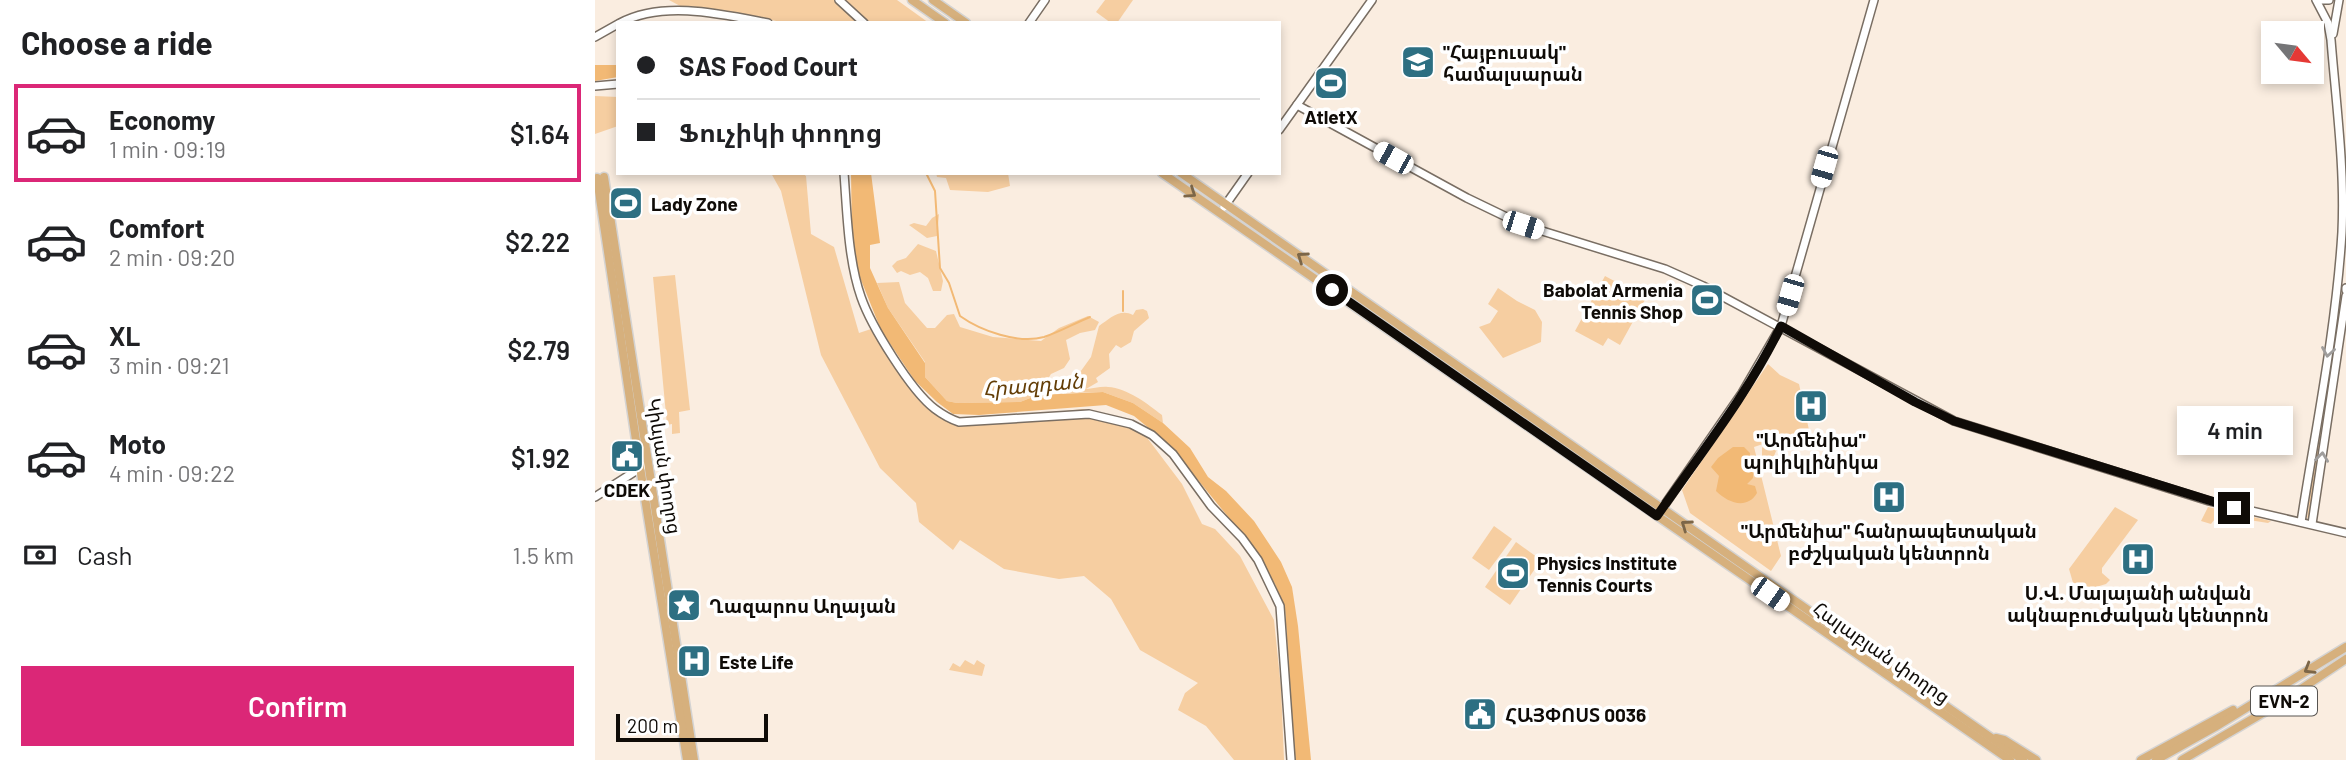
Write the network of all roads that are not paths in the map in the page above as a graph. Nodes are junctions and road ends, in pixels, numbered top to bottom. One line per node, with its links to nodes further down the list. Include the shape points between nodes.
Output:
1 (839, 0): 12 (street)
2 (912, 0): 13 (main road)
3 (933, 0): 14 (main road)
4 (1045, 0): 15 (street)
5 (1373, 0): 20 (street)
6 (1873, 0): 34 (street)
7 (2318, 0): 8 (street); 38 (street, one-way to 38, via 2331,40 2342,230 2334,320)
8 (2329, 0)
9 (2339, 0): 29 (street, via 2334,41)
10 (625, 21): 11 (street, via 640,14 671,11)
11 (756, 21)
12 (862, 21)
13 (942, 21)
14 (962, 21)
15 (1030, 21)
16 (616, 26): 17 (street)
17 (595, 37)
18 (616, 84): 19 (street)
19 (595, 86)
20 (1297, 105): 21 (street); 34 (street, via 1523,225 1665,269)
21 (1281, 127)
22 (844, 175): 49 (street, via 861,298 895,358 934,408 959,422 1089,414 1131,424 1173,454 1211,506 1242,538 1280,606)
23 (1165, 175): 28 (main road, Հալաբյան փողոց, one-way to 28)
24 (1184, 175): 27 (main road, Հալաբյան փողոց)
25 (1247, 175): 27 (street)
26 (601, 178): 35 (main road, Կիևյան փողոց)
27 (1226, 205): 28 (street); 30 (main road, Հալաբյան փողոց)
28 (1220, 213): 31 (main road, Հալաբյան փողոց)
29 (2346, 221)
30 (1283, 244): 31 (main road, via 1277,246); 33 (main road, Հալաբյան փողոց, one-way to 30)
31 (1277, 252): 33 (main road, Հալաբյան փողոց)
32 (2346, 296): 39 (street, one-way to 32)
33 (1389, 324): 37 (main road, Հալաբյան փողոց)
34 (1780, 326): 37 (street); 38 (street, via 1954,421 2210,501)
35 (644, 466): 36 (street); 41 (main road, Կիևյան փողոց)
36 (595, 496)
37 (1658, 511): 46 (main road, Հալաբյան փողոց)
38 (2301, 522): 39 (street)
39 (2312, 524): 40 (street)
40 (2346, 534)
41 (665, 599): 47 (main road, Կիևյան փողոց); 48 (main road, Կիևյան փողոց)
42 (2346, 647): 44 (main road, EVN-2, one-way to 44)
43 (2346, 659): 45 (main road, EVN-2)
44 (2273, 691): 54 (main road); 55 (main road, EVN-2)
45 (2219, 740): 56 (main road, EVN-2); 57 (main road)
46 (2000, 744): 50 (main road); 51 (main road); 52 (main road); 53 (main road)
47 (687, 760)
48 (694, 760)
49 (1291, 760)
50 (2001, 760)
51 (2010, 760)
52 (2023, 760)
53 (2036, 760)
54 (2141, 760)
55 (2156, 760)
56 (2182, 760)
57 (2193, 760)

